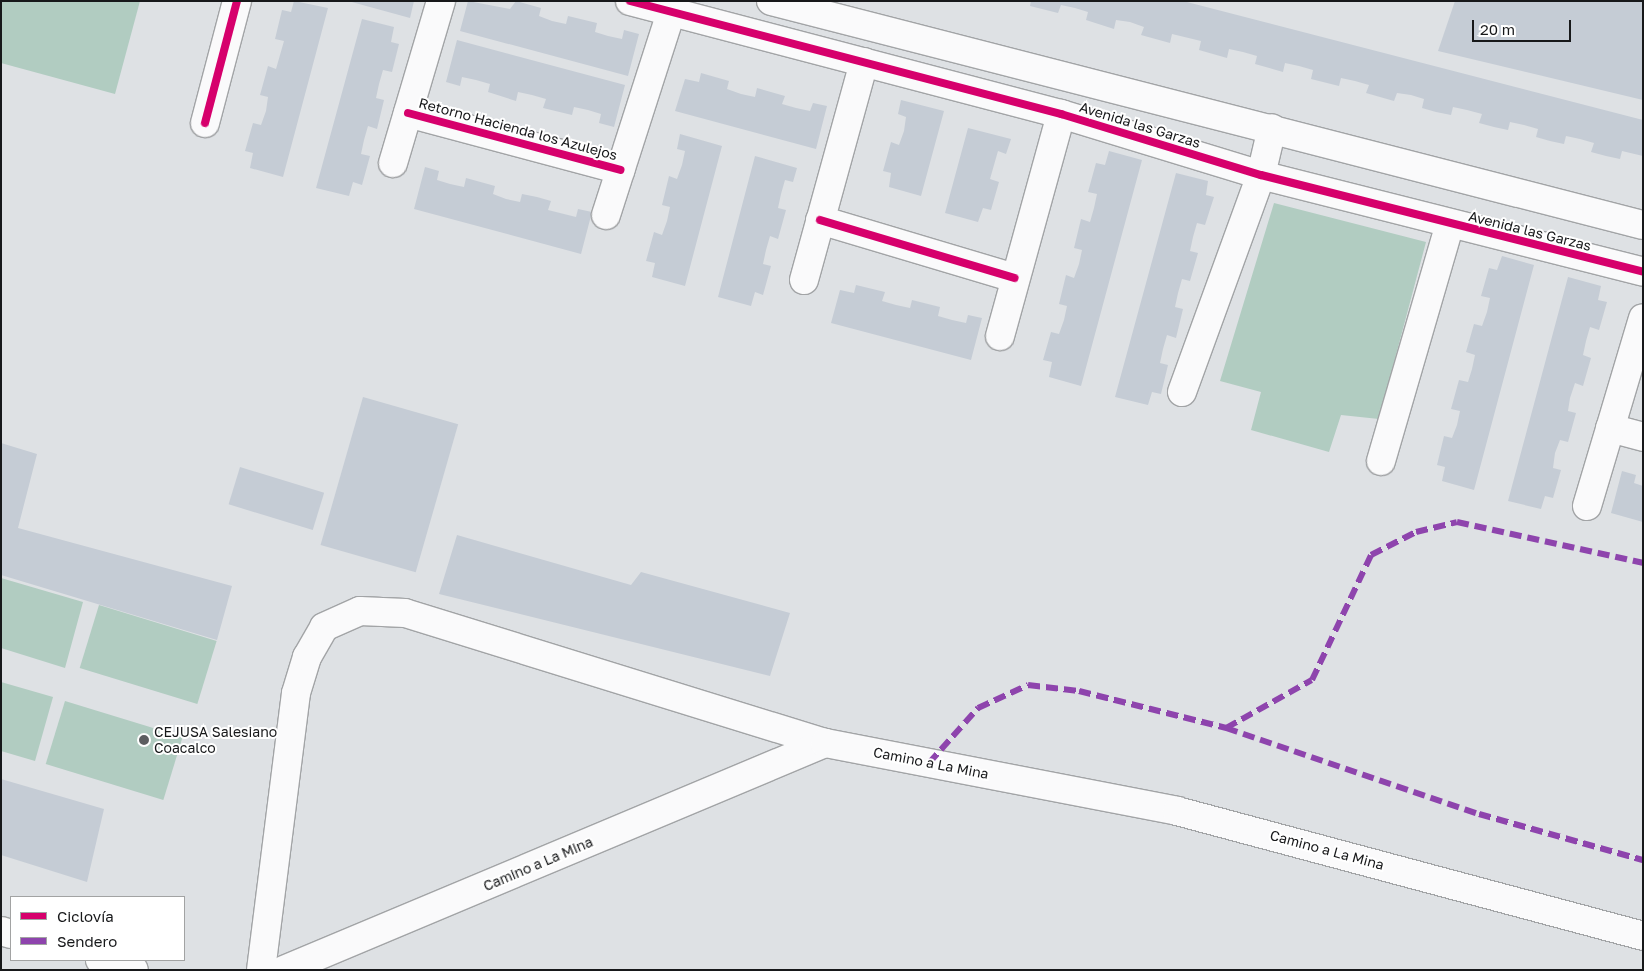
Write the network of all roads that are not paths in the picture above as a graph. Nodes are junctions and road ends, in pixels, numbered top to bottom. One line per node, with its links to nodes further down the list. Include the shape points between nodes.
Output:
1 (237, 1): 10 (street)
2 (441, 1): 8 (street, Retorno Hacienda los Azulejos)
3 (630, 1): 5 (street, Avenida las Garzas)
4 (783, 4): 6 (street); 11 (street, Avenida las Garzas)
5 (671, 13): 6 (street, Avenida las Garzas); 13 (street)
6 (786, 39): 7 (street, Avenida las Garzas)
7 (864, 62): 9 (street, Avenida las Garzas); 16 (street)
8 (408, 113): 12 (street); 13 (street, Retorno Hacienda los Azulejos)
9 (1060, 114): 14 (street, Avenida las Garzas); 20 (street)
10 (205, 123)
11 (1272, 128): 14 (street); 18 (street, Avenida las Garzas)
12 (393, 163)
13 (620, 170): 15 (street)
14 (1261, 174): 17 (street, Avenida las Garzas); 24 (street)
15 (606, 215)
16 (820, 220): 20 (street); 21 (street)
17 (1450, 224): 19 (street, Avenida las Garzas); 27 (street)
18 (1643, 226)
19 (1643, 272)
20 (1015, 278): 23 (street)
21 (804, 280)
22 (1643, 318): 25 (street)
23 (1000, 336)
24 (1182, 392)
25 (1610, 428): 26 (street); 28 (street)
26 (1643, 436)
27 (1381, 462)
28 (1587, 506)
29 (825, 743): 30 (street, Camino a La Mina, via 1177,811 1607,923); 33 (street, via 405,613 360,611 324,627 307,657 296,693); 34 (street, Camino a La Mina)
30 (1643, 936)
31 (103, 961): 32 (street)
32 (134, 970)
33 (261, 970)
34 (284, 970)

